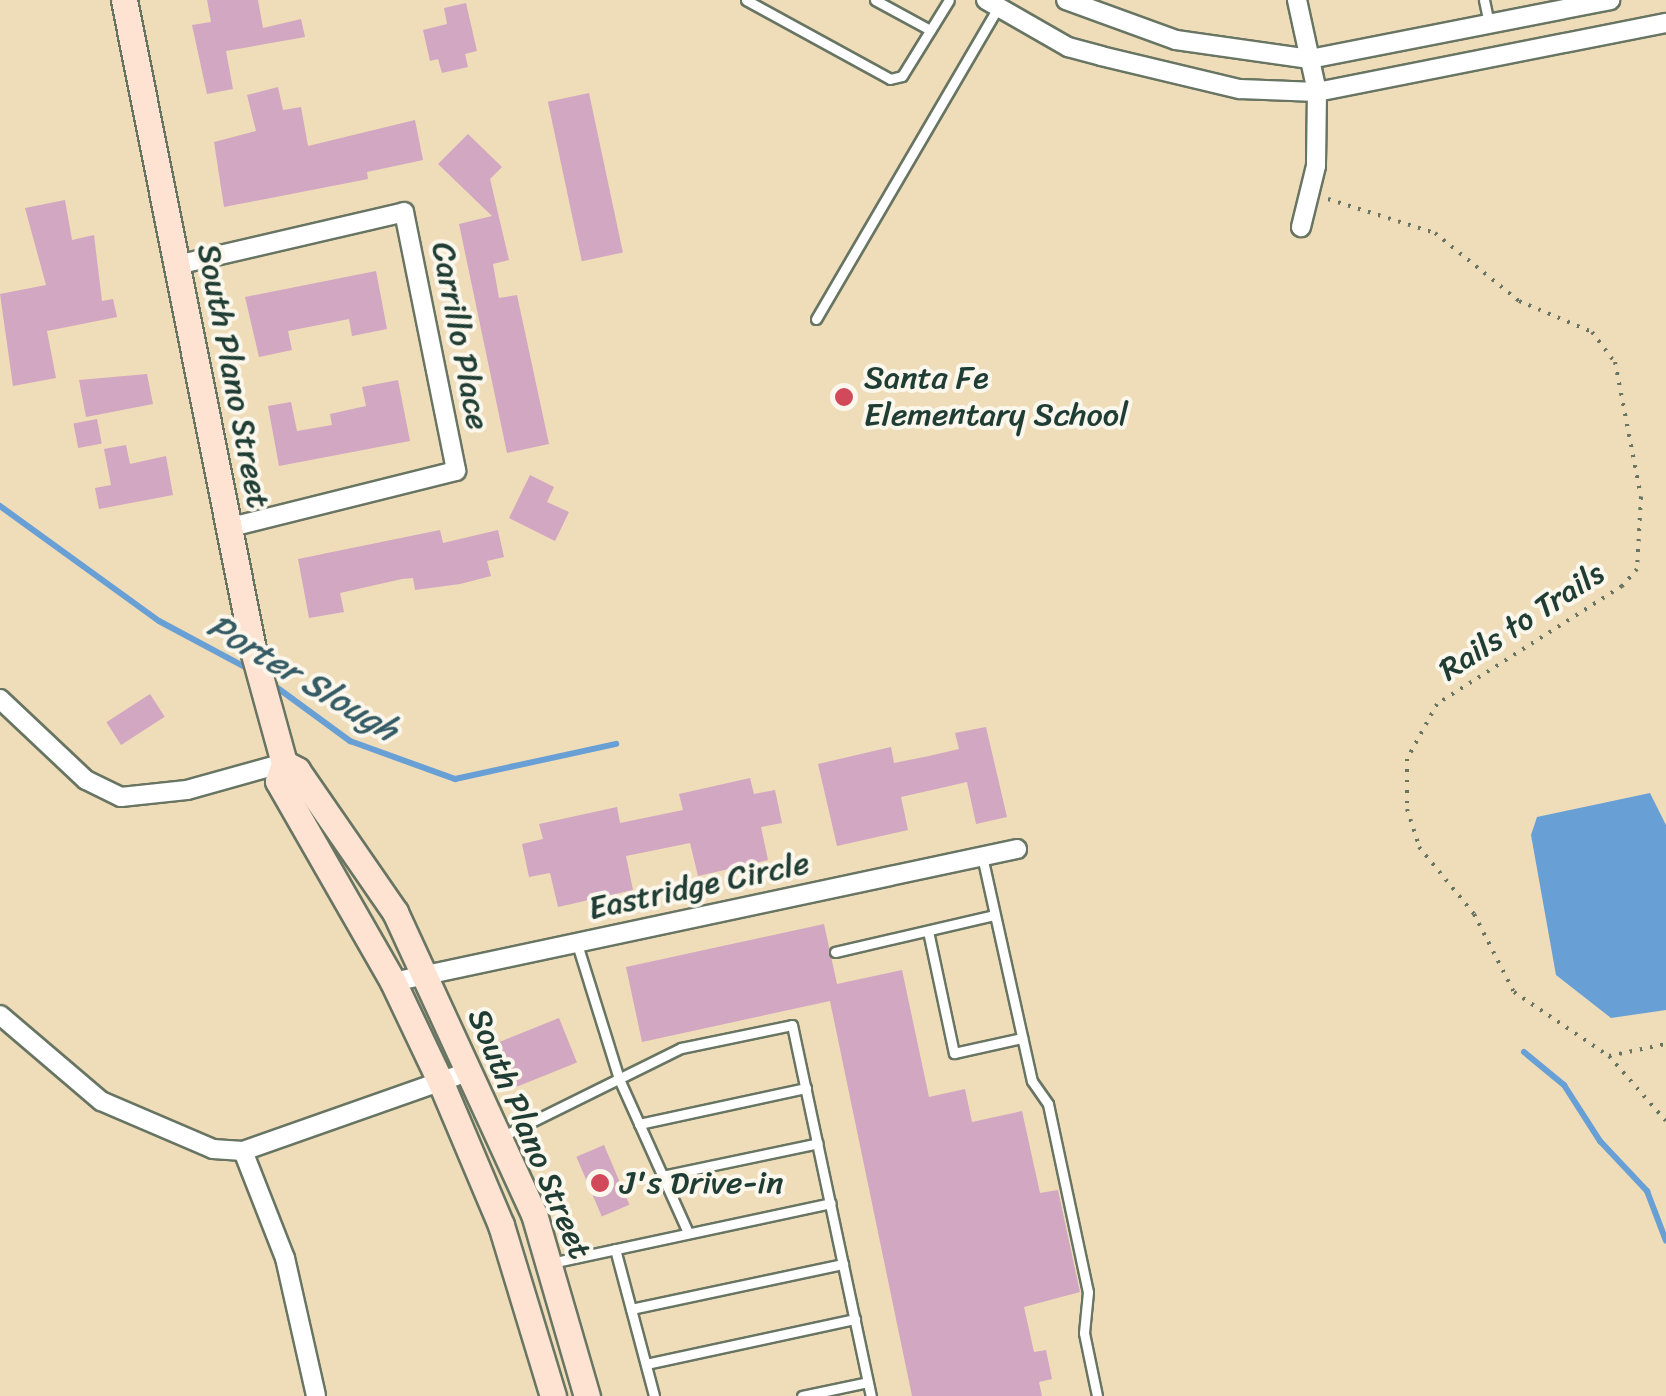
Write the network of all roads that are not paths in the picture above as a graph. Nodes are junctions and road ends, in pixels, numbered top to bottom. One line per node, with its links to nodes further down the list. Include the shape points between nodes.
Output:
1 (124, 0): 16 (main road, South Plano Street)
2 (746, 0): 12 (lane, via 890,78 902,76)
3 (875, 0): 12 (lane)
4 (949, 0): 12 (lane)
5 (1297, 0): 13 (street)
6 (1484, 0): 11 (lane)
7 (1610, 0): 11 (street)
8 (1072, 1): 13 (street, via 1176,40)
9 (992, 3): 14 (street, via 1068,46 1100,56 1240,89); 17 (lane)
10 (1666, 22): 14 (street)
11 (1489, 24): 13 (street)
12 (930, 30)
13 (1310, 59): 14 (street)
14 (1317, 92): 15 (street, via 1316,166)
15 (1301, 227)
16 (177, 264): 18 (main road, South Plano Street); 18 (street, Carrillo Place, via 404,212 456,471)
17 (816, 319)
18 (231, 526): 20 (main road, South Plano Street, via 254,654)
19 (0, 699): 20 (street, via 86,780 121,797 187,790)
20 (284, 763): 27 (main road, South Plano Street, via 298,770 318,808 379,884); 28 (main road, South Plano Street, via 278,781 290,807)
21 (1017, 848): 22 (street, Eastridge Circle)
22 (982, 856): 23 (lane); 25 (street, Eastridge Circle)
23 (994, 914): 24 (lane); 30 (lane)
24 (928, 930): 26 (lane); 30 (lane, via 954,1053)
25 (576, 943): 27 (street, Eastridge Circle); 32 (lane)
26 (835, 952)
27 (425, 976): 28 (street, Eastridge Circle); 31 (main road, South Plano Street)
28 (393, 982): 33 (main road, South Plano Street)
29 (0, 1016): 38 (street, via 102,1101 179,1139)
30 (1022, 1038): 56 (lane, via 1032,1081 1048,1104 1088,1292 1084,1332)
31 (470, 1070): 33 (street); 36 (main road, South Plano Street)
32 (618, 1079): 34 (lane, via 682,1048 792,1025); 35 (lane); 36 (lane)
33 (440, 1083): 38 (street); 39 (main road, South Plano Street)
34 (806, 1088): 35 (lane); 37 (lane)
35 (639, 1124): 40 (lane)
36 (500, 1137): 44 (main road, South Plano Street)
37 (818, 1144): 40 (lane); 41 (lane)
38 (243, 1152): 50 (street, via 285,1258)
39 (477, 1168): 44 (main road, via 498,1180 532,1256); 51 (main road, South Plano Street, via 521,1283)
40 (662, 1176): 42 (lane)
41 (830, 1203): 42 (lane); 45 (lane)
42 (686, 1230): 43 (lane)
43 (614, 1249): 44 (lane); 46 (lane)
44 (551, 1263): 52 (main road, South Plano Street)
45 (843, 1264): 46 (lane); 47 (lane)
46 (631, 1309): 48 (lane)
47 (854, 1319): 48 (lane); 49 (lane)
48 (646, 1364): 53 (lane)
49 (868, 1382): 54 (lane); 55 (lane)
50 (316, 1396)
51 (553, 1396)
52 (587, 1396)
53 (654, 1396)
54 (802, 1396)
55 (871, 1396)
56 (1097, 1396)

